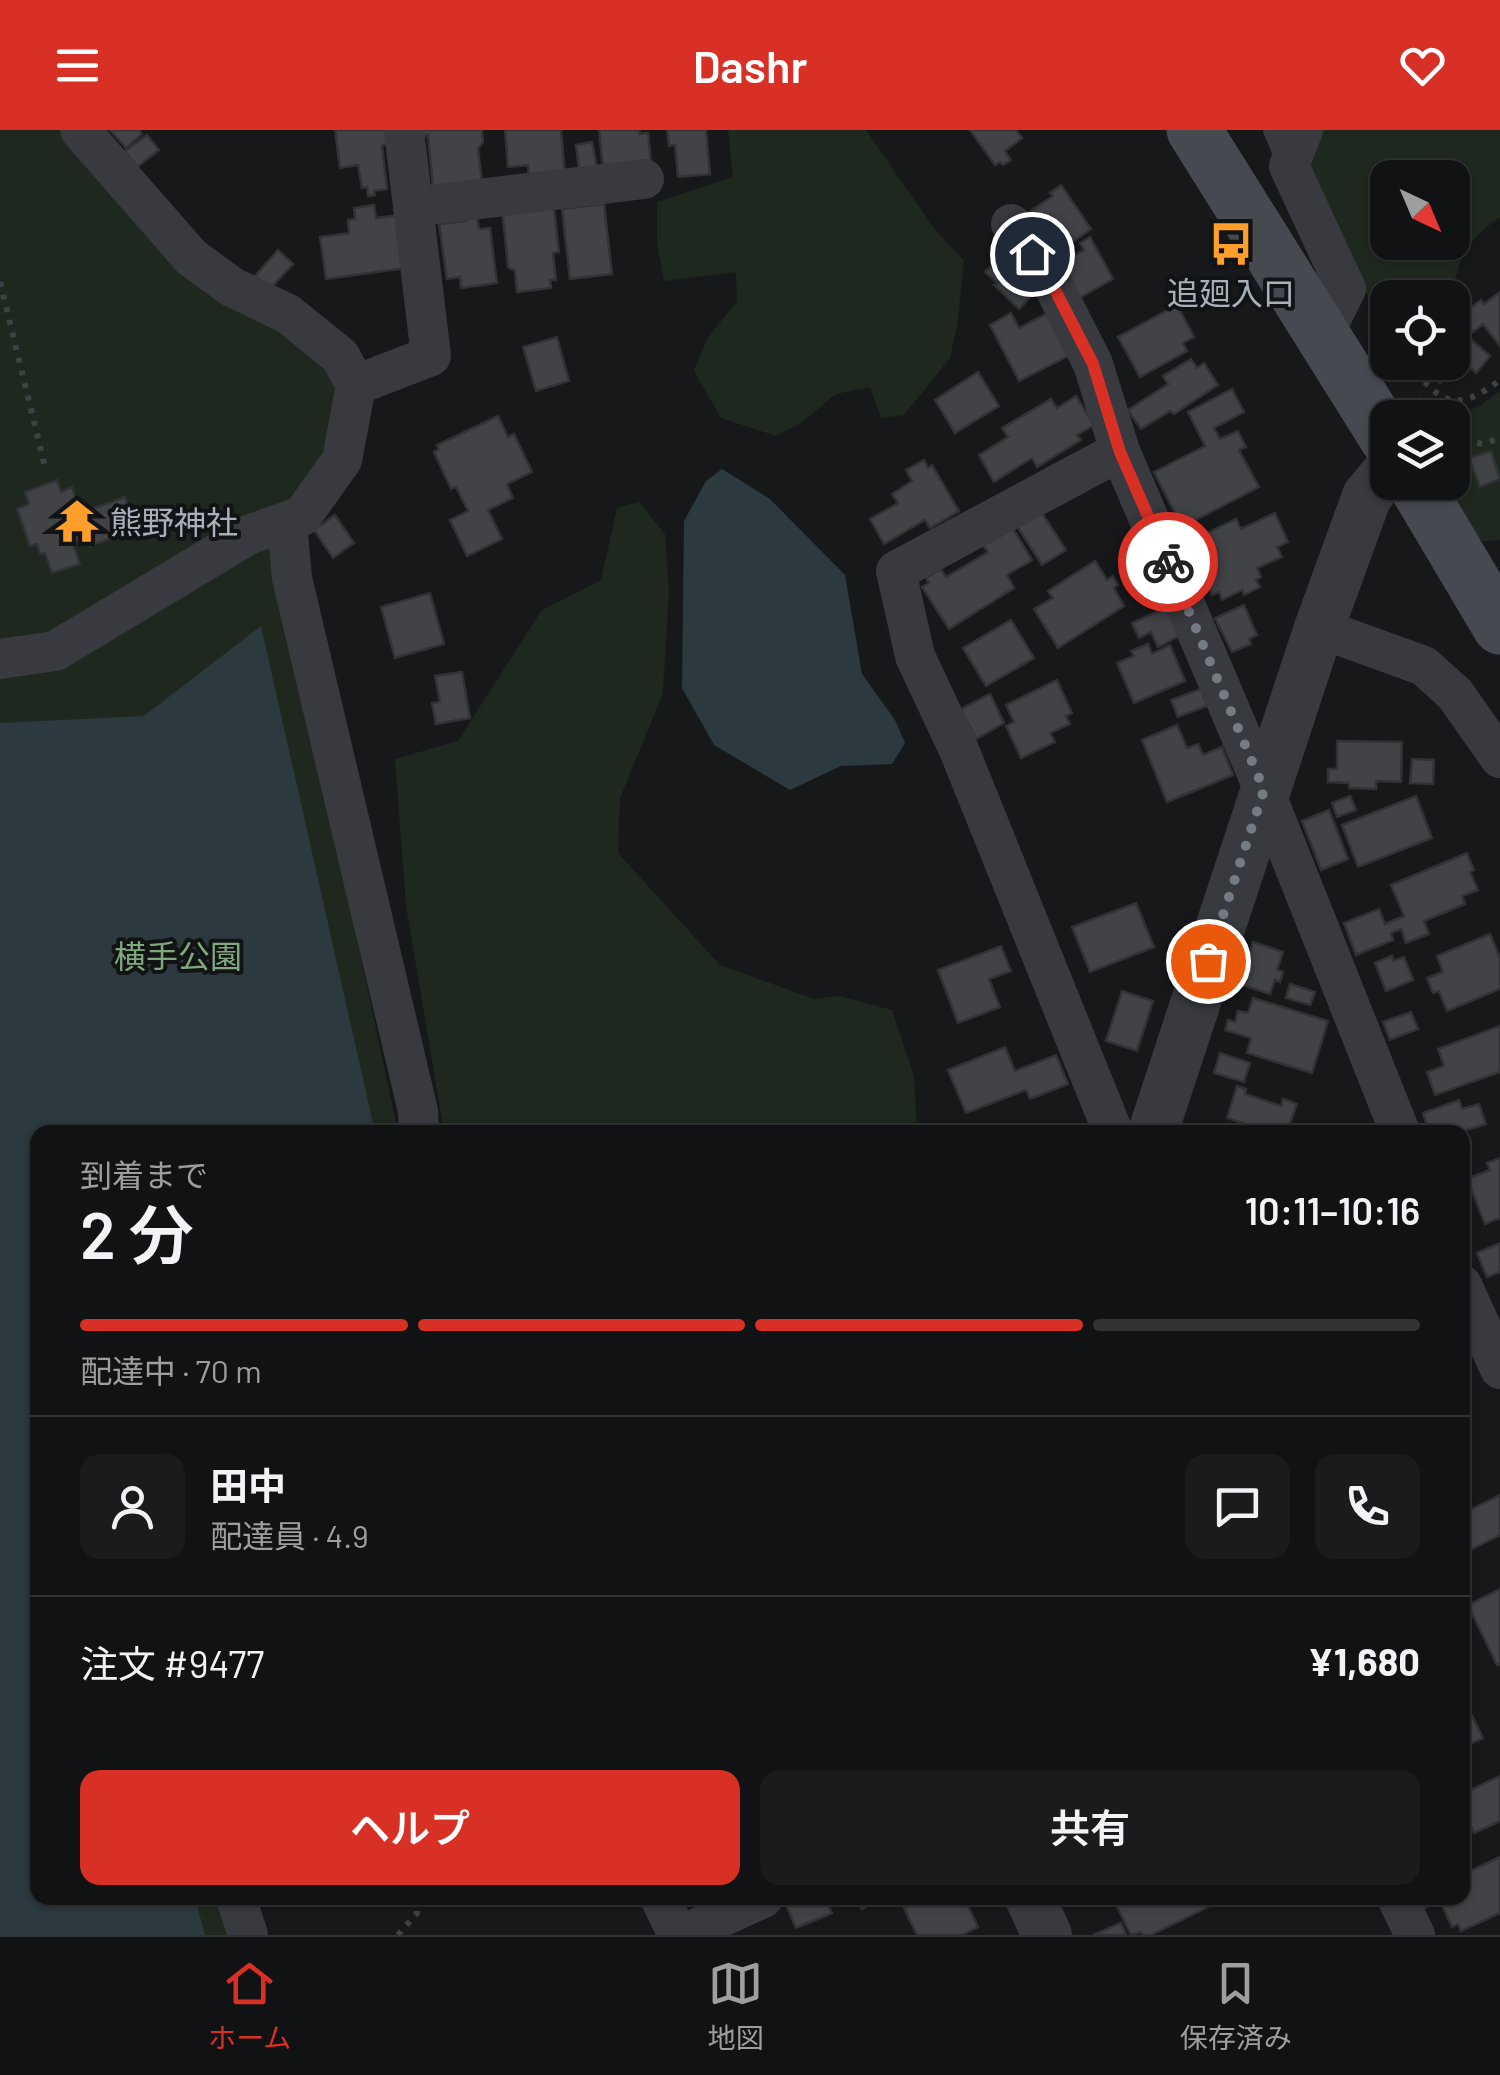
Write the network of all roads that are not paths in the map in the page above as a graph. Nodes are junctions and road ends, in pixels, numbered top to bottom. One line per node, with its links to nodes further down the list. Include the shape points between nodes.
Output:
1 (80, 130): 9 (street, via 191,257 232,287 288,314 340,356)
2 (1194, 130): 8 (main road)
3 (404, 131): 6 (street)
4 (1288, 142): 8 (street, via 1346,289)
5 (644, 179): 6 (street)
6 (413, 207): 9 (street, via 431,356)
7 (1011, 224): 11 (street, via 1052,284 1093,364)
8 (1322, 338): 10 (main road)
9 (356, 385): 14 (street, via 342,460 302,516)
10 (1370, 412)
11 (1120, 452): 19 (street); 21 (street, via 896,571 915,656)
12 (1370, 491): 16 (street)
13 (1425, 500): 15 (main road)
14 (287, 522): 17 (street, via 248,535 55,651); 20 (street, via 292,578)
15 (1500, 626)
16 (1319, 628): 18 (street, via 1424,666 1455,694); 19 (street)
17 (0, 659)
18 (1500, 758)
19 (1264, 790): 22 (street); 23 (street)
20 (419, 1125)
21 (1110, 1125)
22 (1155, 1125)
23 (1397, 1125)
24 (1470, 1303): 25 (street)
25 (1500, 1370)
26 (238, 1905): 31 (street)
27 (664, 1905): 32 (street)
28 (747, 1905): 32 (street)
29 (1033, 1905): 33 (street)
30 (1400, 1905): 34 (street)
31 (248, 1935)
32 (680, 1935)
33 (1047, 1935)
34 (1415, 1935)

